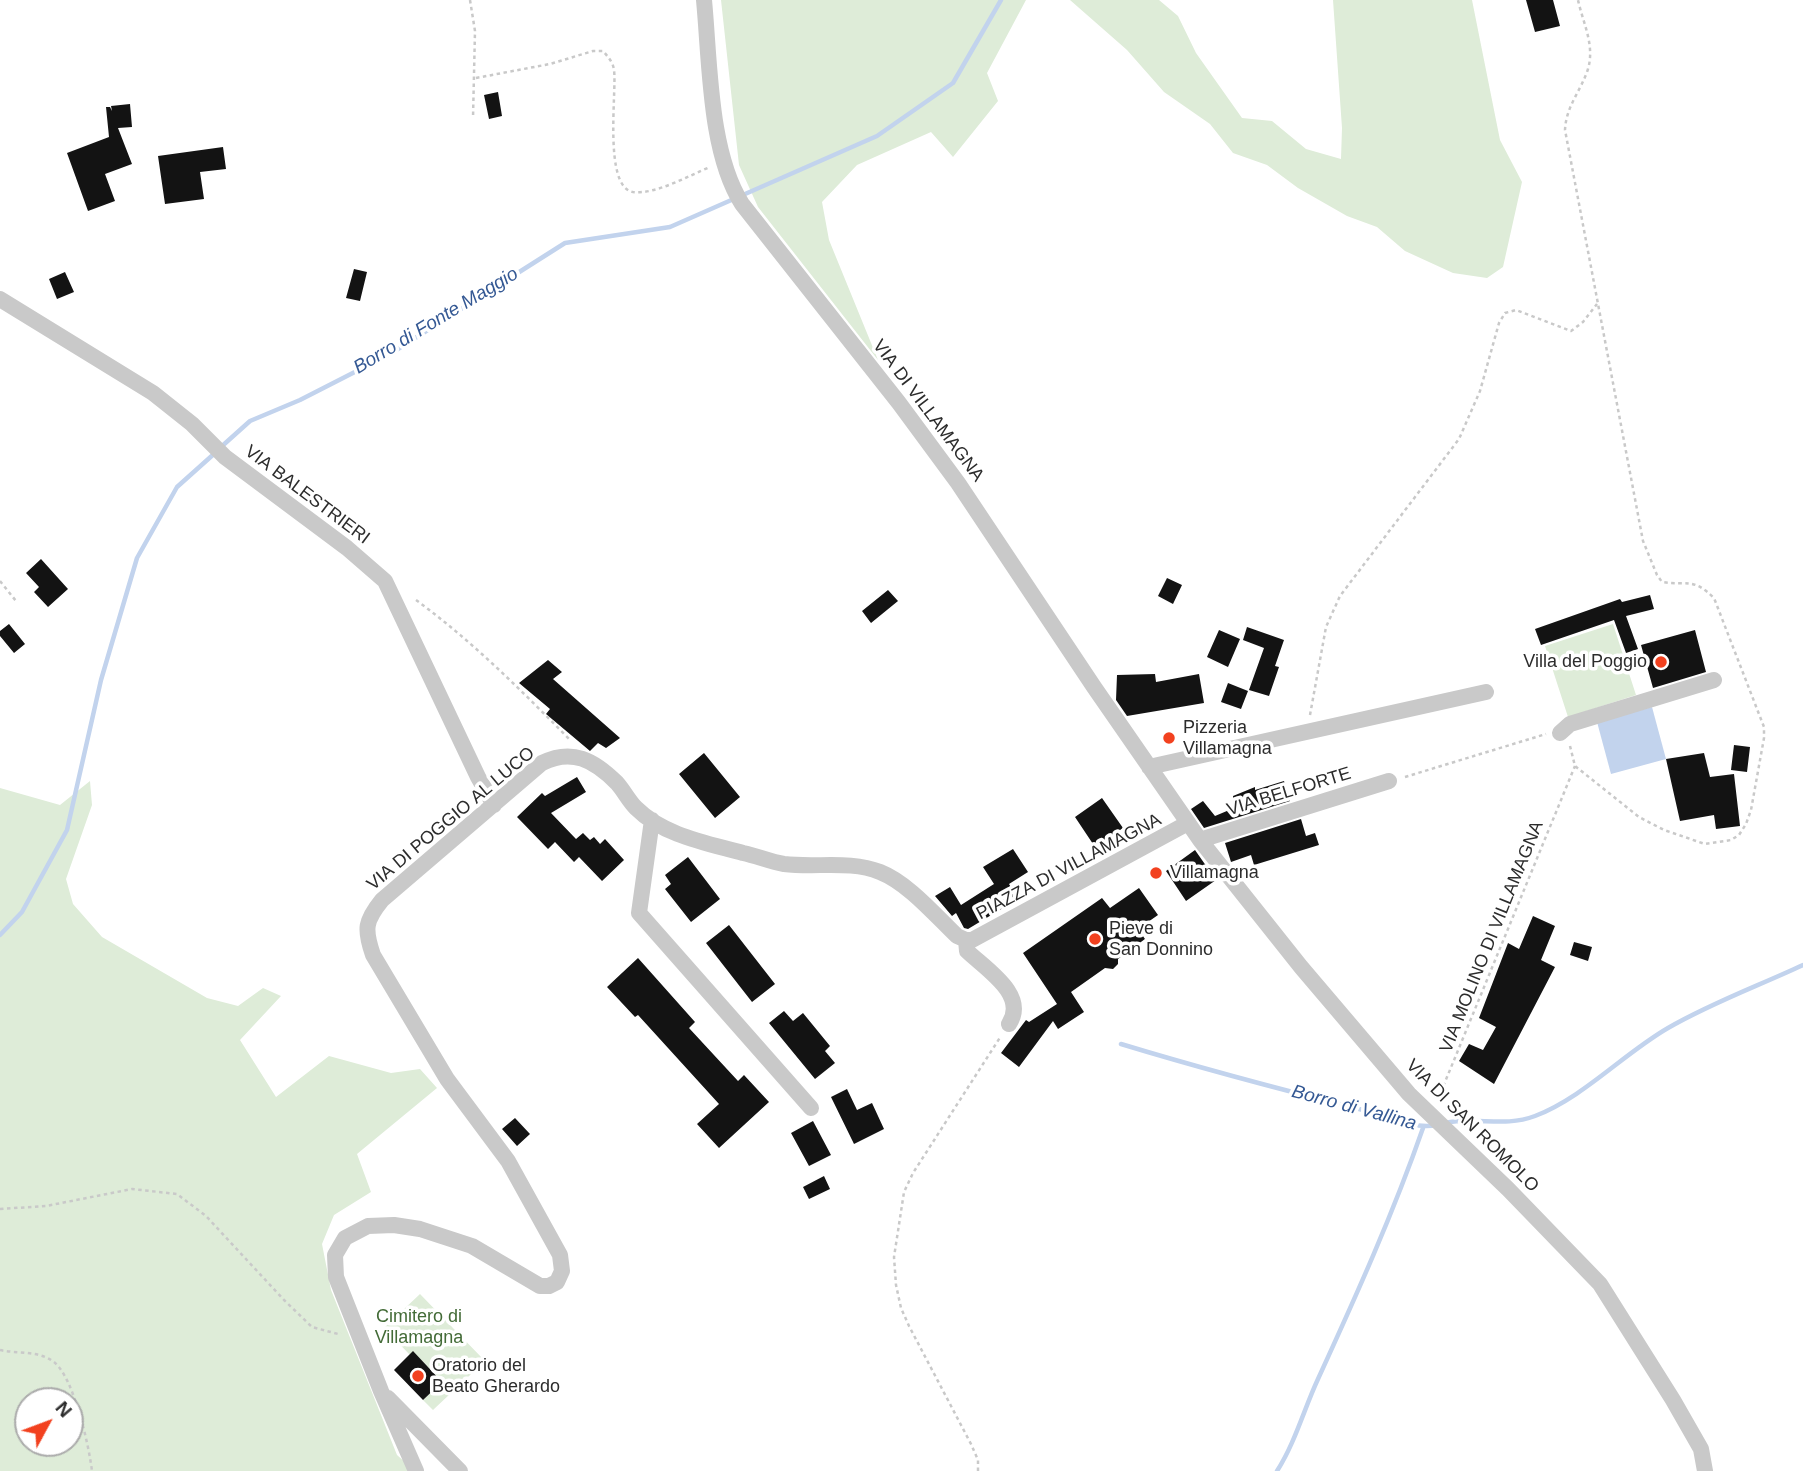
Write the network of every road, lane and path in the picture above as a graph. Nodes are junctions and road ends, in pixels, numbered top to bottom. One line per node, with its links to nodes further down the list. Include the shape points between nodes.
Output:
1 (470, 0): 4 (path)
2 (704, 0): 6 (street, VIA DI VILLAMAGNA)
3 (1578, 0): 8 (path, via 1591,49 1588,70 1565,130)
4 (475, 78): 5 (path); 6 (path, via 603,51 614,68 612,128 619,177 626,189 649,191)
5 (474, 118)
6 (723, 162): 18 (street, VIA DI VILLAMAGNA, via 742,204 958,483)
7 (0, 299): 20 (street, VIA BALESTRIERI, via 153,393 225,457 385,581)
8 (1597, 304): 14 (path, via 1571,331 1516,310 1505,313 1459,439 1340,596 1326,627); 17 (path, via 1643,541 1662,582 1690,582 1714,597 1765,738 1746,824 1739,835 1718,843 1691,840 1639,817)
9 (0, 581): 11 (path)
10 (416, 600): 16 (path, via 503,673)
11 (16, 601)
12 (1714, 680): 15 (street, via 1570,724)
13 (1486, 692): 14 (street)
14 (1307, 732): 18 (street)
15 (1560, 733): 17 (path, via 1569,741); 19 (path)
16 (584, 759): 20 (street, VIA DI POGGIO AL LUCO, via 556,756); 21 (street, via 617,783)
17 (1575, 766): 27 (path, VIA MOLINO DI VILLAMAGNA, via 1440,1095)
18 (1149, 767): 22 (street, VIA DI VILLAMAGNA)
19 (1389, 781): 23 (street, VIA BELFORTE)
20 (494, 805): 29 (street, VIA DI POGGIO AL LUCO, via 383,900 370,916 366,935 373,955 447,1079 508,1161 560,1255 562,1271 557,1282 540,1286 472,1246 394,1224 368,1226 345,1238 335,1255 337,1278)
21 (652, 820): 24 (street, via 681,835 784,864 858,866 881,872); 26 (street, via 639,913)
22 (1188, 823): 23 (street, VIA DI SAN ROMOLO); 24 (street, PIAZZA DI VILLAMAGNA)
23 (1200, 840): 27 (street, VIA DI SAN ROMOLO, via 1301,967)
24 (966, 940): 25 (street, via 967,950 1012,994 1015,1010)
25 (1009, 1024): 35 (path, via 913,1173 904,1192 894,1257 901,1308 971,1444)
26 (811, 1108)
27 (1435, 1121): 36 (street, VIA DI SAN ROMOLO, via 1600,1284 1701,1449)
28 (0, 1209): 29 (path, via 46,1206 132,1189 177,1194 206,1216 312,1326 338,1334)
29 (355, 1327): 31 (street, VIA DI POGGIO AL LUCO)
30 (0, 1350): 32 (path, via 31,1353 54,1362 73,1391)
31 (381, 1391): 33 (street, VIA DI POGGIO AL LUCO); 34 (street)
32 (92, 1471)
33 (416, 1471)
34 (460, 1471)
35 (978, 1471)
36 (1705, 1471)

